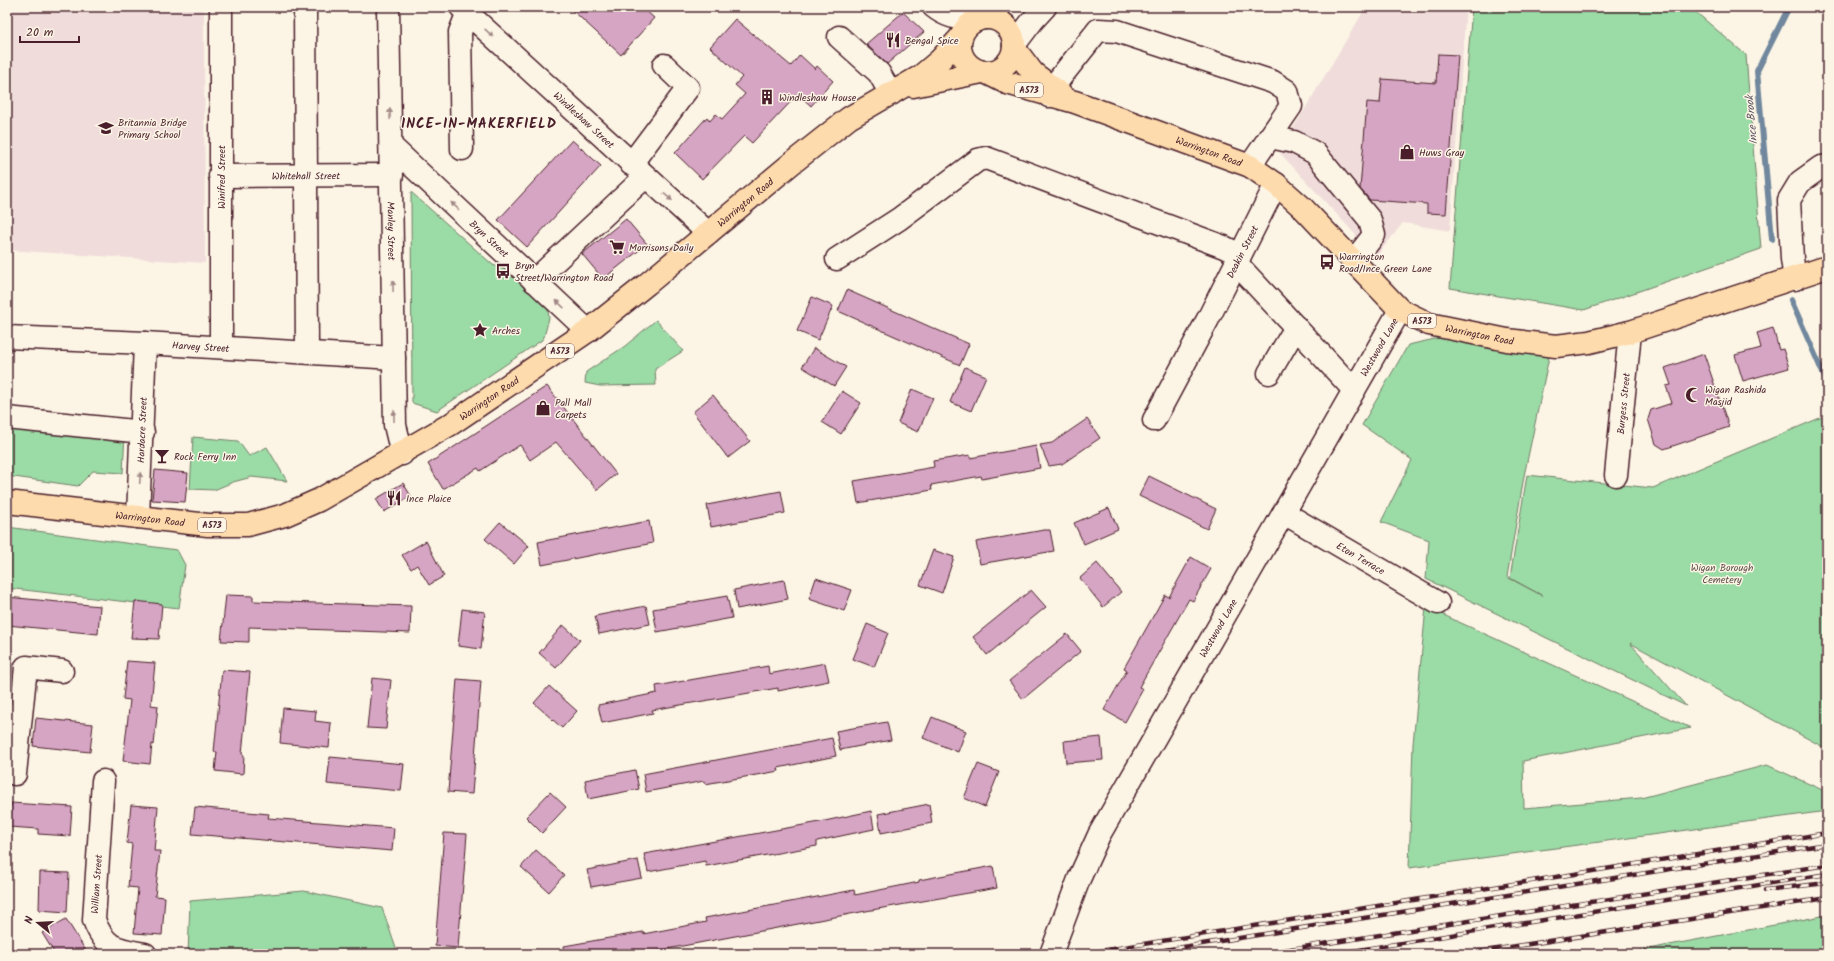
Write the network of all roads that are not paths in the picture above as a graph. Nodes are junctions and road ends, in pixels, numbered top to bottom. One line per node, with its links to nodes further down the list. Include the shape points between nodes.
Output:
1 (221, 7): 2 (street); 24 (street, Winifred Street)
2 (240, 7)
3 (305, 7): 22 (street)
4 (388, 7): 17 (street, Manley Street, one-way to 4)
5 (934, 7): 8 (street, via 952,17)
6 (1045, 7): 11 (street)
7 (466, 9): 18 (street, via 460,32); 21 (street, Windleshaw Street, one-way to 21)
8 (987, 15): 10 (main road, A573, via 970,24); 11 (main road, A573, via 1008,29)
9 (839, 37): 14 (street)
10 (961, 37): 13 (main road, A573, via 960,46 964,59 973,69); 14 (main road, Warrington Road / A573, via 936,64)
11 (1014, 46): 13 (main road, A573, via 1007,63 993,72); 15 (main road, Warrington Road / A573, via 1033,73)
12 (664, 65): 21 (street, via 688,88)
13 (983, 72): 14 (main road, Warrington Road / A573); 15 (main road, Warrington Road / A573, via 1007,83)
14 (896, 92): 26 (main road, Warrington Road / A573, via 849,118)
15 (1051, 92): 16 (street, via 1098,30 1117,31 1273,82 1287,91 1291,106); 19 (main road, Warrington Road / A573)
16 (1270, 137): 19 (street); 29 (street, via 1294,142 1315,153 1370,220 1374,235)
17 (391, 146): 23 (street, Manley Street); 32 (street, Bryn Street, one-way to 17)
18 (462, 150)
19 (1250, 166): 25 (main road, Warrington Road / A573)
20 (1827, 166): 31 (street, via 1821,167 1800,182 1789,200 1792,259)
21 (638, 171): 26 (street, Windleshaw Street, one-way to 26); 32 (street)
22 (306, 175): 23 (street, Whitehall Street); 24 (street, Whitehall Street); 40 (street)
23 (392, 175): 41 (street, Manley Street, one-way to 23)
24 (220, 176): 39 (street, Winifred Street)
25 (1276, 184): 28 (street, Deakin Street); 29 (main road, Warrington Road / A573)
26 (708, 233): 35 (main road, Warrington Road / A573)
27 (837, 259): 28 (street, via 899,219 978,160 986,158 1224,247)
28 (1238, 259): 34 (street); 45 (street, Deakin Street)
29 (1353, 262): 33 (main road, Warrington Road / A573)
30 (1827, 267): 31 (main road, Warrington Road / A573)
31 (1796, 279): 36 (main road, Warrington Road / A573)
32 (534, 280): 35 (street, Bryn Street, one-way to 32)
33 (1400, 310): 36 (main road, Warrington Road / A573, via 1429,324 1507,340 1556,346 1588,342); 43 (street, Westwood Lane)
34 (1296, 327): 42 (street); 43 (street)
35 (588, 331): 47 (main road, Warrington Road / A573, via 451,424)
36 (1630, 332): 48 (street, Burgess Street)
37 (7, 337): 38 (street, Harvey Street)
38 (145, 342): 39 (street, Harvey Street); 46 (street, Hardacre Street)
39 (221, 347): 40 (street, Harvey Street)
40 (306, 352): 41 (street, Harvey Street)
41 (394, 358): 47 (street, Manley Street, one-way to 41, via 395,425)
42 (1269, 373)
43 (1354, 390): 50 (street, Westwood Lane)
44 (7, 418): 46 (street)
45 (1154, 420)
46 (143, 432): 51 (street, Hardacre Street, one-way to 46)
47 (402, 454): 51 (main road, Warrington Road / A573, via 319,500 285,515 248,525 208,525)
48 (1616, 475)
49 (7, 502): 51 (main road, Warrington Road / A573)
50 (1284, 513): 52 (street, Eton Terrace); 56 (street, Westwood Lane, via 1099,835 1079,879)
51 (138, 517)
52 (1438, 603)
53 (62, 671): 54 (street, via 26,667)
54 (14, 774)
55 (103, 782): 57 (street, William Street, via 94,920 105,941 115,948)
56 (1052, 953)
57 (145, 954)

